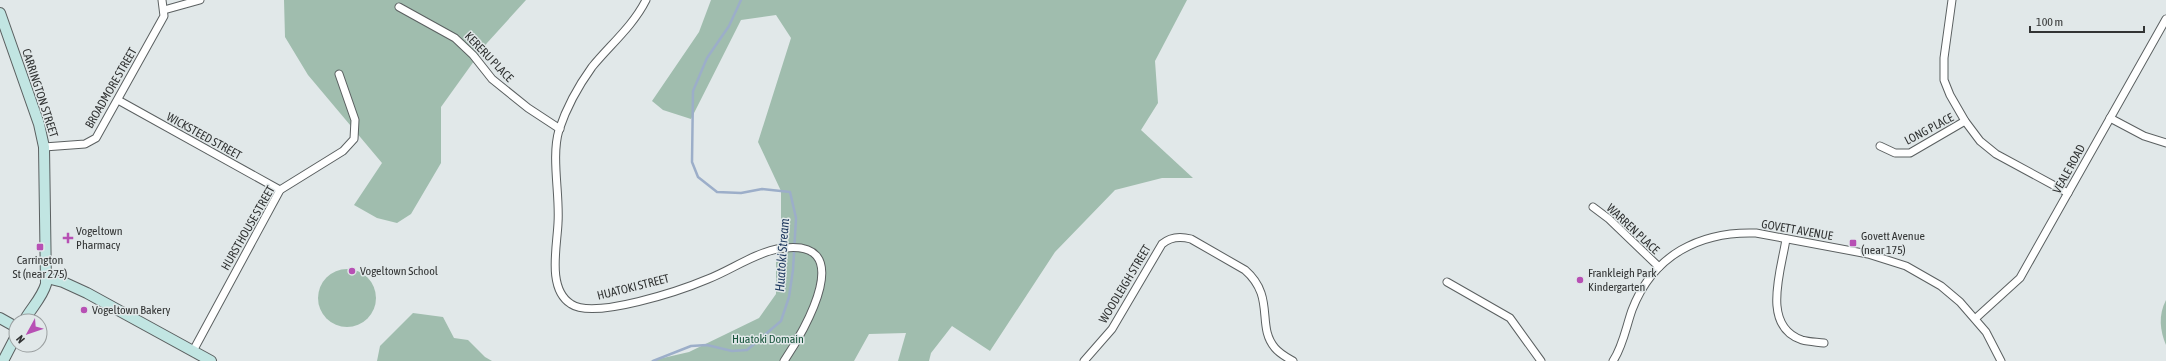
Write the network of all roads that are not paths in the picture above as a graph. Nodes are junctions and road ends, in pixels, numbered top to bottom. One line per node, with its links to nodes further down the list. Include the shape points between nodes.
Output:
1 (162, 0): 6 (street, BROADMORE STREET)
2 (200, 0): 6 (street)
3 (646, 0): 13 (street, HUATOKI STREET, via 634,19 586,75)
4 (1952, 0): 12 (street, via 1944,58 1944,80)
5 (399, 7): 13 (street, KERERU PLACE, via 455,38 492,79 528,108)
6 (164, 10): 10 (street, BROADMORE STREET, via 159,27)
7 (0, 13): 16 (main road, CARRINGTON STREET, via 39,124)
8 (2166, 19): 11 (street, VEALE ROAD)
9 (340, 74): 17 (street, HURSTHOUSE STREET, via 355,120 354,139 343,151)
10 (118, 100): 16 (street, BROADMORE STREET, via 100,133 92,141 85,144); 17 (street, WICKSTEED STREET)
11 (2110, 118): 14 (street, via 2144,136); 18 (street, VEALE ROAD)
12 (1965, 121): 15 (street, LONG PLACE, via 1910,153 1895,153); 18 (street, via 1980,141 1996,154)
13 (560, 129): 32 (street, HUATOKI STREET, via 557,156 559,210 556,277 561,293 570,304 586,310 627,304 697,283 757,256 777,250 805,249 812,251 819,259 823,274 821,285 818,298 801,335)
14 (2166, 143)
15 (1880, 146)
16 (44, 147): 22 (main road, CARRINGTON STREET)
17 (280, 190): 28 (street, HURSTHOUSE STREET)
18 (2068, 193): 25 (street, VEALE ROAD, via 2020,278)
19 (1593, 208): 21 (street, WARREN PLACE, via 1609,219)
20 (1786, 239): 21 (street, GOVETT AVENUE, via 1756,234 1718,235 1682,249); 25 (street, GOVETT AVENUE, via 1868,254 1906,266 1941,286); 26 (street, via 1776,291 1778,312 1794,335 1802,340)
21 (1659, 267): 29 (street, GOVETT AVENUE, via 1639,295)
22 (47, 278): 24 (main road, CARRINGTON STREET, via 43,293); 28 (main road, via 87,293)
23 (1447, 282): 35 (street, via 1510,318)
24 (29, 313)
25 (1976, 318): 36 (street, GOVETT AVENUE)
26 (1824, 343)
27 (8, 351): 30 (main road)
28 (193, 351): 31 (main road)
29 (1616, 360)
30 (3, 361)
31 (211, 361)
32 (784, 361)
33 (1084, 361): 34 (street, WOODLEIGH STREET, via 1116,323 1162,244 1182,237 1191,239 1252,276 1262,294 1270,340 1280,354)
34 (1293, 361)
35 (1541, 361)
36 (2001, 361)

